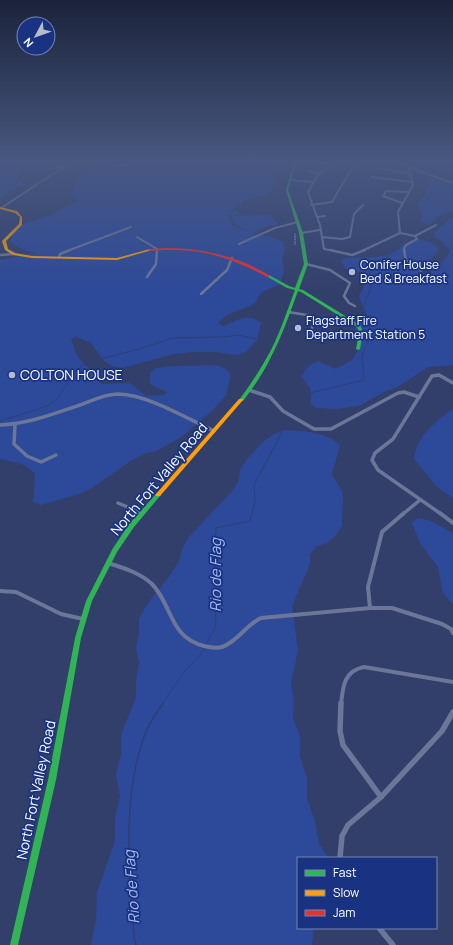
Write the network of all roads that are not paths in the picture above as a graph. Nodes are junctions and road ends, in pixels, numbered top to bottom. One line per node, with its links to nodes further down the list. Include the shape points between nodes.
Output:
1 (292, 205): 8 (main road, North Fort Valley Road)
2 (311, 205): 7 (street)
3 (363, 205): 16 (street, via 354,214 350,237)
4 (401, 205): 13 (street, via 398,212)
5 (0, 208): 19 (main road, via 16,212 21,217 21,224 4,241 6,249)
6 (325, 216): 7 (street)
7 (317, 217): 11 (street)
8 (298, 222): 12 (main road, North Fort Valley Road); 17 (street, via 270,229)
9 (436, 225): 14 (street)
10 (131, 227): 21 (street, via 64,252)
11 (320, 230): 12 (street); 16 (street)
12 (301, 233): 23 (main road, North Fort Valley Road)
13 (400, 233): 14 (street); 16 (street, via 354,255 324,250)
14 (415, 236): 24 (street, via 416,239 404,248 406,261 419,267)
15 (137, 237): 18 (street)
16 (322, 237)
17 (239, 244)
18 (157, 249): 21 (main road, via 117,259); 22 (main road, via 212,252); 25 (street, via 159,259)
19 (14, 254): 20 (street); 21 (main road)
20 (0, 255)
21 (59, 257)
22 (232, 258): 26 (main road, via 288,287); 27 (street, via 227,270)
23 (306, 264): 26 (main road, North Fort Valley Road); 28 (street, via 343,276 350,283 344,296)
24 (421, 271)
25 (147, 277)
26 (297, 289): 29 (main road, North Fort Valley Road); 31 (main road, via 359,326 362,332)
27 (201, 294)
28 (355, 306)
29 (288, 312): 30 (street, via 313,316 315,320); 33 (main road, North Fort Valley Road, via 269,358)
30 (310, 333)
31 (358, 349)
32 (453, 383): 34 (street, via 439,375 432,376)
33 (248, 390): 34 (street, via 270,397 283,411 314,429 326,430 393,395 404,392); 37 (main road, North Fort Valley Road)
34 (419, 397): 39 (street, via 391,441 374,454 372,460 378,470)
35 (0, 424): 36 (street)
36 (15, 425): 37 (street, via 98,396 118,394 145,400); 38 (street, via 14,444 27,456 41,462)
37 (214, 431): 41 (main road, North Fort Valley Road)
38 (56, 455)
39 (420, 500): 42 (street); 45 (street, via 382,532 368,587)
40 (118, 503): 41 (street)
41 (142, 513): 43 (main road, North Fort Valley Road)
42 (453, 523)
43 (108, 563): 45 (street, via 134,572 146,580 156,590 181,634 191,642 213,648 228,644 247,625 261,618); 46 (main road, North Fort Valley Road, via 90,598)
44 (0, 591): 46 (street, via 16,592 61,614)
45 (370, 608): 47 (street, via 392,608 442,624)
46 (83, 619): 53 (main road, North Fort Valley Road, via 76,644 52,780)
47 (452, 631)
48 (453, 682): 50 (street, via 364,666 348,674 344,685 341,738 343,745)
49 (453, 712): 50 (street, via 442,731)
50 (381, 797): 51 (street, via 348,825 342,836)
51 (340, 857)
52 (380, 929): 54 (street)
53 (14, 945)
54 (393, 945)

